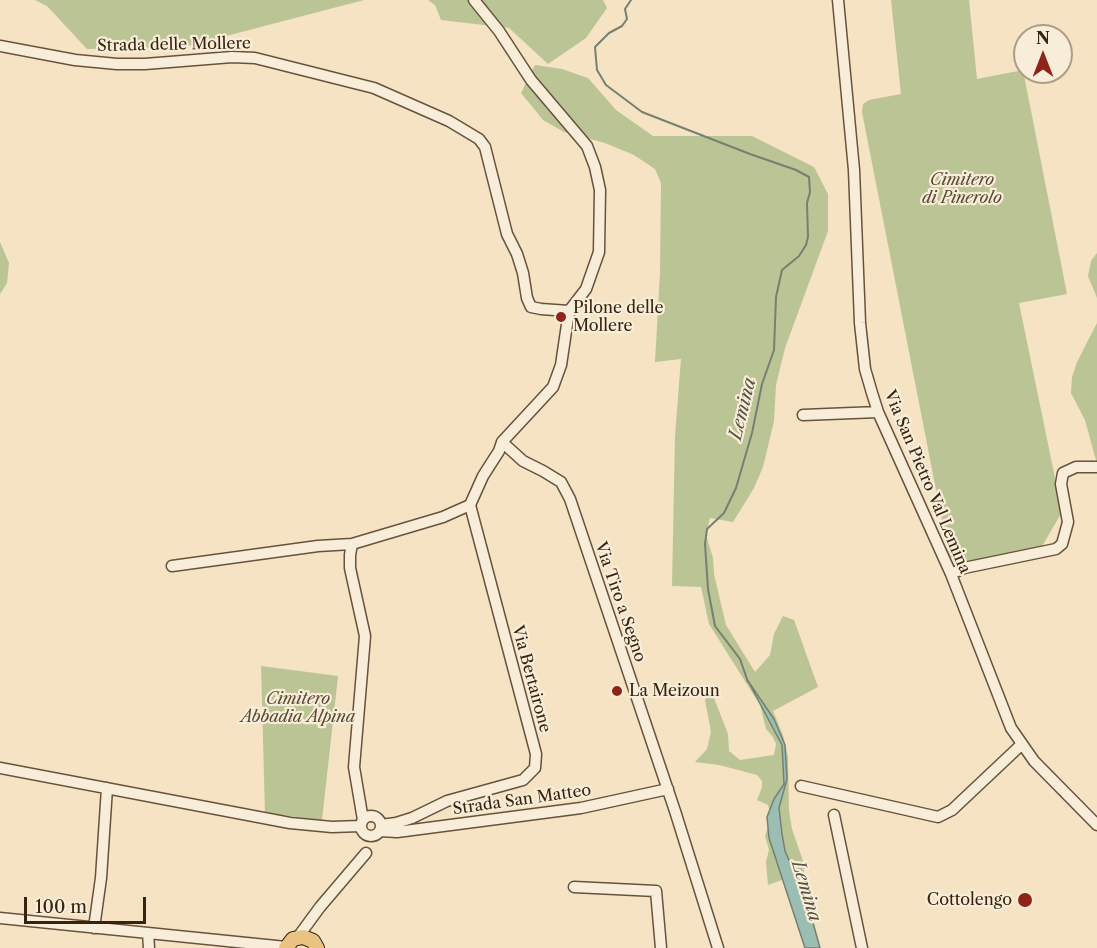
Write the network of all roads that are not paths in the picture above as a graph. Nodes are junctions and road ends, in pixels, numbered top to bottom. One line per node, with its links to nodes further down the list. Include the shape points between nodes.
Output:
1 (474, 0): 4 (street, via 531,80 587,146 595,167 600,190 599,252 586,289)
2 (838, 0): 5 (street, Via San Pietro Val Lemina, via 854,170 860,323 865,369)
3 (0, 46): 4 (street, Strada delle Mollere, via 117,64 255,58 374,88 440,116 479,139 485,147 531,307)
4 (569, 311): 7 (street, via 561,365 553,387)
5 (878, 412): 6 (street); 12 (street, Via San Pietro Val Lemina)
6 (803, 416)
7 (502, 442): 9 (street); 17 (street, Via Tiro a Segno, via 523,461 561,482 570,499)
8 (1097, 467): 12 (street, via 1076,467 1064,473 1061,484 1068,522 1062,544 1056,549 964,567)
9 (470, 506): 10 (street); 21 (street, Via Bertairone, via 536,754 535,768 523,780 447,801)
10 (352, 544): 11 (street); 20 (street, via 350,568 365,636 354,767)
11 (172, 566)
12 (951, 574): 13 (street, Via San Pietro Val Lemina, via 1002,708)
13 (1021, 745): 15 (street, via 952,810 938,817); 19 (street, Via San Pietro Val Lemina)
14 (0, 768): 16 (street)
15 (801, 786)
16 (107, 788): 20 (street, via 290,823); 26 (street)
17 (668, 789): 21 (street, Strada San Matteo, via 581,808 397,832); 33 (street, Via Tiro a Segno)
18 (834, 815): 34 (street)
19 (1097, 825)
20 (363, 827): 21 (street, via 371,836); 21 (street, via 366,817 372,816 378,819); 22 (street, via 369,846)
21 (379, 830): 22 (street)
22 (366, 853): 24 (street)
23 (574, 887): 32 (street, via 656,891)
24 (315, 913): 28 (street); 29 (street)
25 (0, 918): 26 (street)
26 (94, 928): 27 (street)
27 (148, 933): 30 (street); 31 (street)
28 (298, 937): 29 (main road, via 309,938); 31 (main road)
29 (318, 946)
30 (149, 948)
31 (286, 948)
32 (661, 948)
33 (718, 948)
34 (862, 948)

